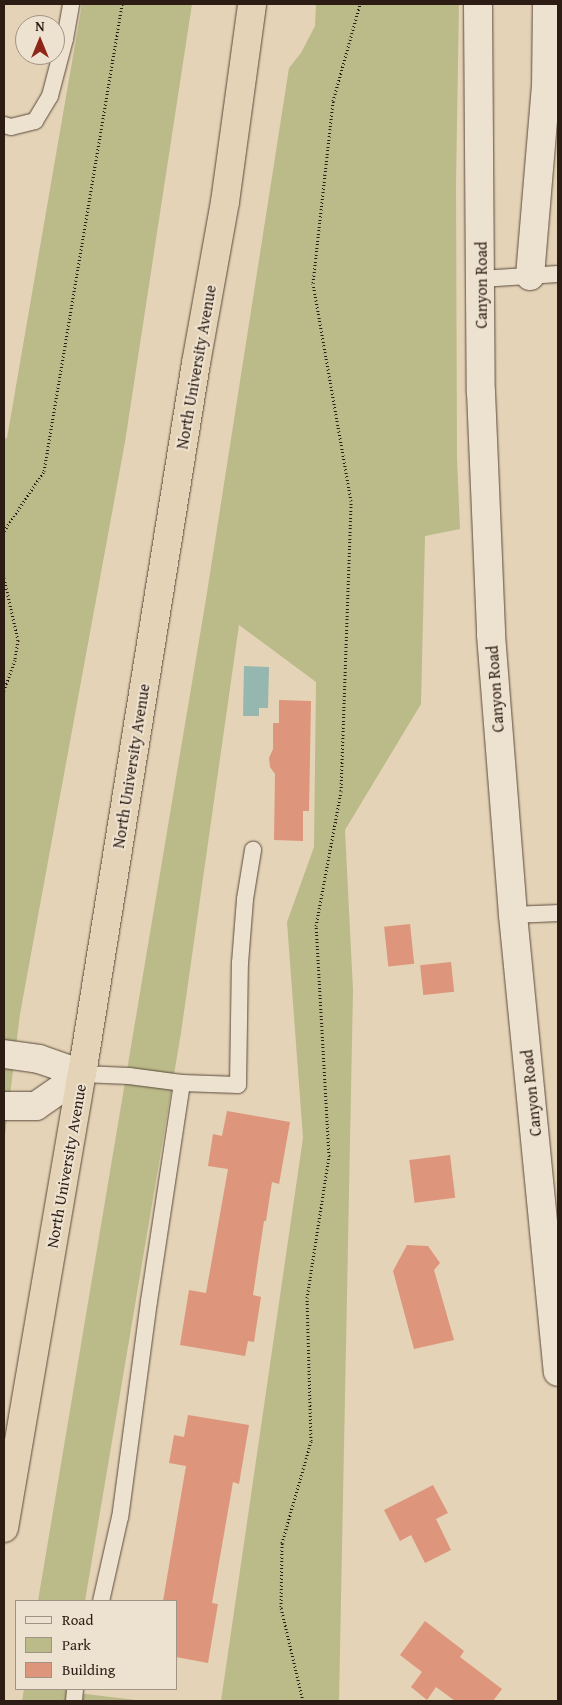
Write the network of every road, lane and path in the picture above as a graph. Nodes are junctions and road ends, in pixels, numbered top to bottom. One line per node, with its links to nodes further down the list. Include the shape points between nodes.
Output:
1 (71, 4): 8 (lane, via 50,96 35,121 11,127)
2 (122, 4): 12 (path, via 44,471)
3 (252, 4): 19 (highway, North University Avenue, via 225,202 196,363)
4 (360, 4): 26 (path, via 333,101 313,283 351,501 341,791 316,926 329,1156 307,1298 311,1441 282,1542 281,1607)
5 (478, 4): 11 (main road, Canyon Road)
6 (547, 4): 7 (main road)
7 (552, 65): 10 (main road)
8 (4, 125)
9 (558, 274): 10 (lane)
10 (530, 276): 11 (lane)
11 (481, 280): 17 (main road, Canyon Road, via 485,514 496,710)
12 (4, 531)
13 (4, 578): 14 (path, via 18,650)
14 (4, 690)
15 (253, 850): 20 (lane, via 240,964 238,1086)
16 (558, 914): 17 (lane)
17 (513, 916): 22 (main road, Canyon Road)
18 (4, 1054): 19 (main road, via 38,1059)
19 (82, 1074): 20 (lane); 21 (main road, via 36,1106); 24 (highway, North University Avenue)
20 (182, 1083): 25 (lane, via 120,1517)
21 (4, 1106)
22 (549, 1190): 23 (main road, Canyon Road)
23 (558, 1372)
24 (4, 1528)
25 (100, 1600)
26 (302, 1701)

